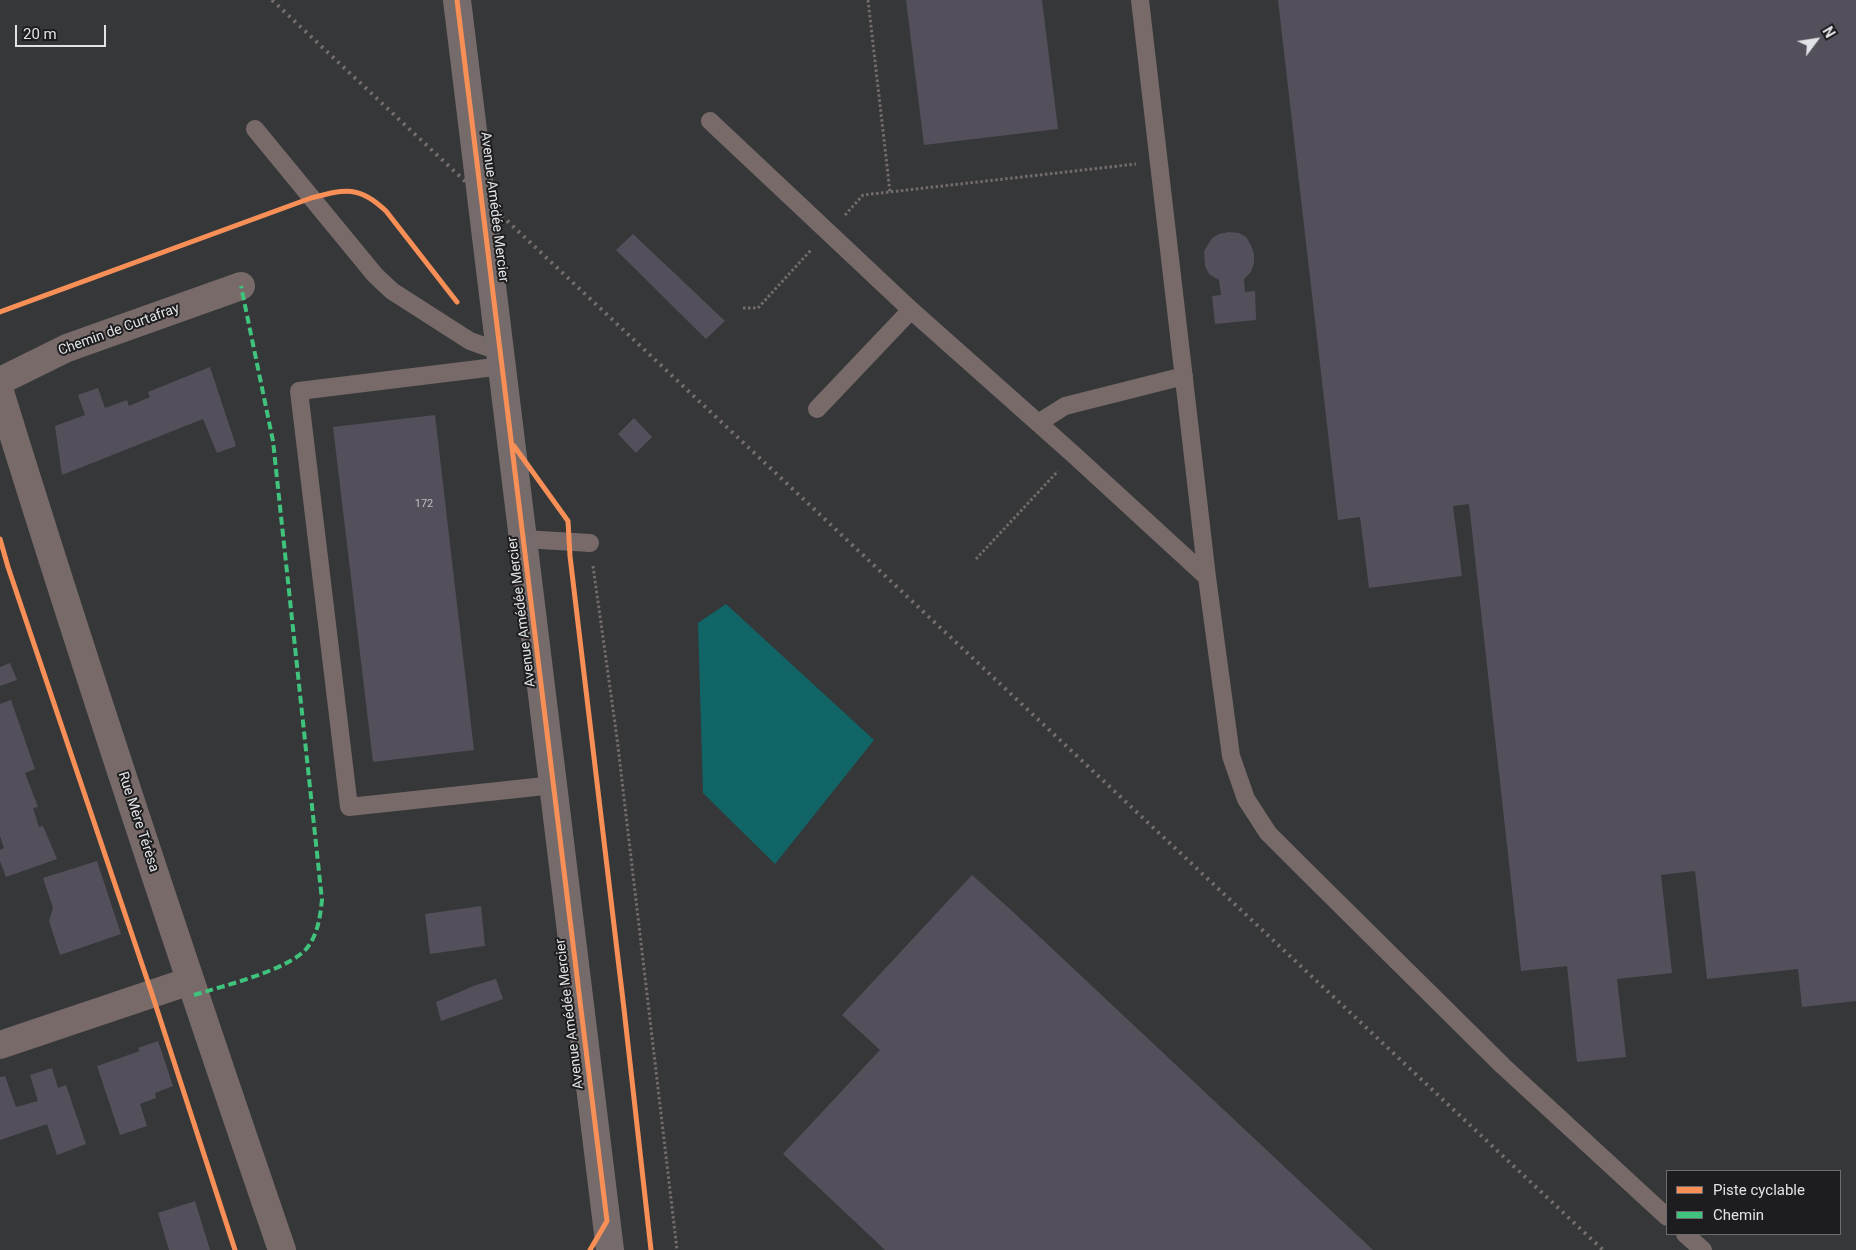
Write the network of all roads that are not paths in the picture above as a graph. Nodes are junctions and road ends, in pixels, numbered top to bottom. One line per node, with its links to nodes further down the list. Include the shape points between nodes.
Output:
1 (457, 0): 7 (main road, Avenue Amédée Mercier)
2 (1140, 0): 8 (lane)
3 (710, 121): 6 (lane)
4 (255, 129): 7 (lane, via 392,291)
5 (241, 286): 9 (street, Chemin de Curtafray, via 68,348)
6 (911, 310): 11 (lane); 12 (lane)
7 (502, 359): 13 (main road, Avenue Amédée Mercier); 16 (lane, via 299,391 347,797 349,807)
8 (1184, 376): 12 (lane, via 1065,406); 15 (lane)
9 (0, 381)
10 (0, 392): 17 (street, Rue Mère Térèsa)
11 (817, 409)
12 (1038, 423): 15 (lane)
13 (524, 539): 14 (lane); 16 (main road, Avenue Amédée Mercier)
14 (590, 543)
15 (1207, 578): 19 (lane, via 1232,756 1246,799 1268,833 1503,1066)
16 (554, 785): 22 (main road, Avenue Amédée Mercier)
17 (190, 981): 18 (street); 21 (street, Rue Mère Térèsa)
18 (0, 1045)
19 (1666, 1216)
20 (1686, 1235): 23 (lane)
21 (282, 1250)
22 (610, 1250)
23 (1703, 1250)

